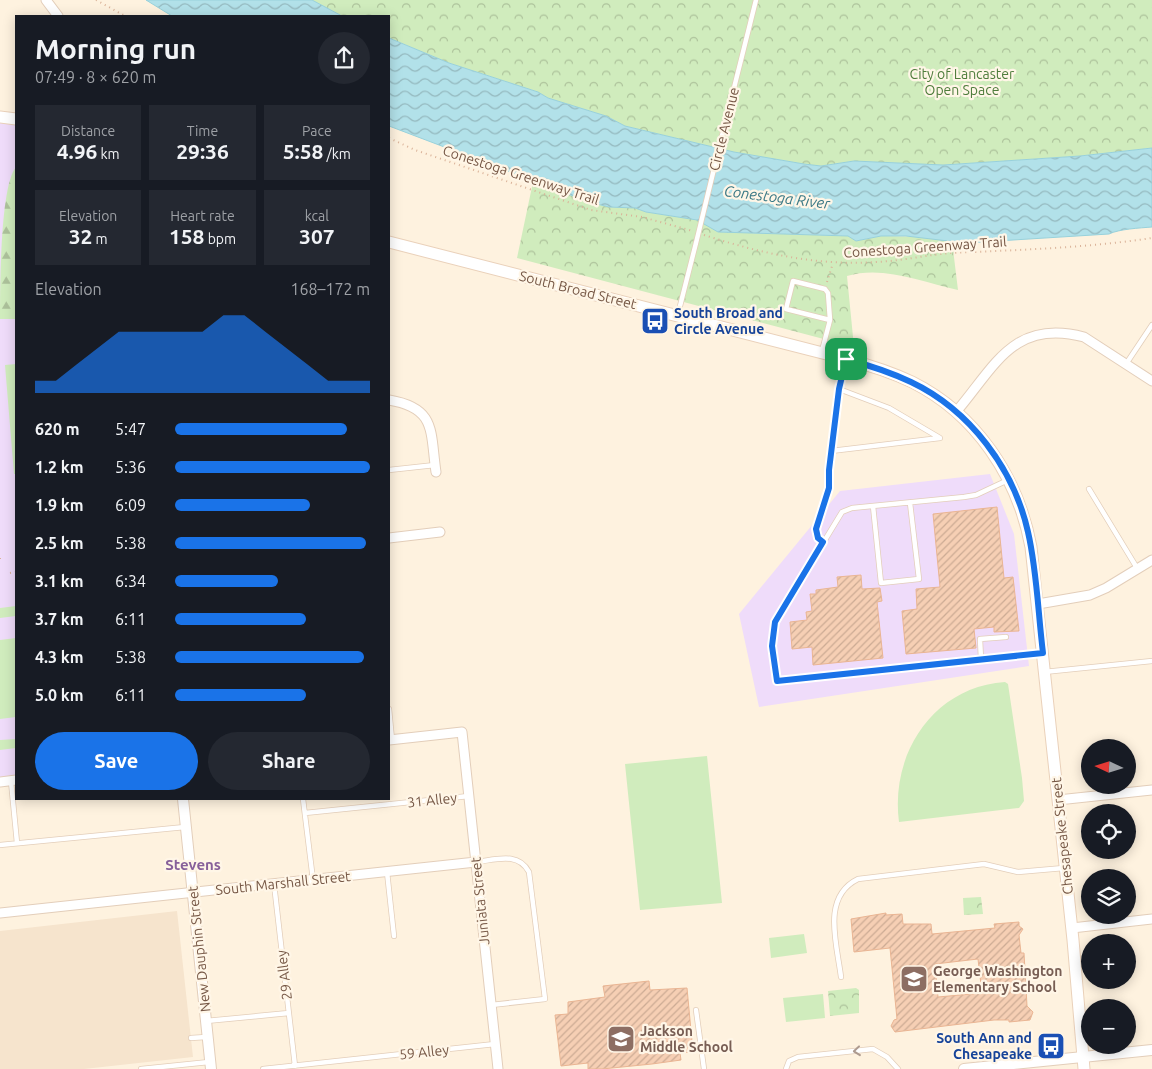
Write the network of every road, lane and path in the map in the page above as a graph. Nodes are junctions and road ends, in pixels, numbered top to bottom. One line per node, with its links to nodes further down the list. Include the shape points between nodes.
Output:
1 (46, 0): 4 (street)
2 (96, 0): 5 (path)
3 (756, 0): 13 (lane, Circle Avenue, bridge)
4 (57, 15)
5 (123, 15)
6 (0, 117): 7 (main road)
7 (15, 119)
8 (390, 138): 11 (path, Conestoga Greenway Trail, via 591,210 642,217 769,254)
9 (1152, 238): 11 (path, Conestoga Greenway Trail, via 1050,249)
10 (390, 242): 13 (main road, South Broad Street)
11 (833, 263): 12 (path)
12 (827, 282)
13 (678, 316): 16 (main road, South Broad Street)
14 (830, 320): 14 (lane, via 828,292 793,281 786,309); 16 (lane)
15 (1152, 325): 18 (lane)
16 (822, 353): 17 (main road, South Broad Street)
17 (846, 359): 20 (lane); 22 (main road, South Broad Street, via 912,382)
18 (1126, 365): 19 (street); 22 (street, via 1084,337 1060,333 1031,337 1005,351)
19 (1152, 381)
20 (839, 389): 23 (lane); 23 (lane, via 889,408 940,438)
21 (390, 400): 24 (street, via 418,408 429,424)
22 (956, 412): 26 (main road, South Broad Street, via 990,448)
23 (831, 452): 32 (lane, via 829,488 816,529 818,538)
24 (435, 468): 25 (lane)
25 (390, 470)
26 (1009, 479): 28 (lane, via 976,495); 37 (main road, South Broad Street, via 1028,532)
27 (1089, 489): 34 (lane)
28 (910, 503): 29 (lane); 29 (lane, via 919,579 882,583)
29 (873, 506): 32 (lane, via 842,512)
30 (440, 532): 31 (street)
31 (390, 538)
32 (823, 542): 40 (lane, via 775,622 772,646 777,681)
33 (1152, 560): 34 (street)
34 (1137, 568): 37 (street, via 1090,595)
35 (15, 572): 36 (path)
36 (10, 573)
37 (1038, 604): 39 (main road, Chesapeake Street)
38 (1006, 637): 40 (lane, via 980,639)
39 (1043, 653): 40 (lane); 42 (main road, Chesapeake Street)
40 (981, 659)
41 (1152, 661): 42 (lane)
42 (1044, 672): 50 (main road, Chesapeake Street)
43 (390, 740): 47 (street, Juniata Street, via 462,732)
44 (14, 780): 45 (street); 53 (lane)
45 (0, 782)
46 (1152, 790): 50 (street)
47 (469, 796): 51 (lane, 31 Alley); 55 (street, Juniata Street)
48 (182, 800): 52 (street, New Dauphin Street)
49 (303, 800): 51 (lane)
50 (1058, 800): 56 (main road, Chesapeake Street)
51 (305, 813): 58 (lane)
52 (186, 827): 53 (lane); 60 (street, New Dauphin Street)
53 (17, 843): 54 (lane)
54 (0, 845)
55 (476, 862): 57 (street, South Marshall Street); 66 (street, Juniata Street); 66 (lane, via 511,858 525,865 532,884 545,999)
56 (1065, 868): 63 (main road, Chesapeake Street); 65 (lane, via 1018,872 984,864 858,878 842,890 835,907)
57 (386, 872): 58 (street, South Marshall Street); 64 (lane)
58 (313, 880): 59 (street, South Marshall Street)
59 (274, 884): 60 (street, South Marshall Street); 68 (lane, 29 Alley)
60 (193, 892): 61 (street, South Marshall Street); 69 (street, New Dauphin Street)
61 (0, 913)
62 (1152, 919): 63 (street)
63 (1072, 928): 74 (main road, Chesapeake Street)
64 (394, 936)
65 (841, 977)
66 (491, 1004): 72 (street, Juniata Street)
67 (696, 1010): 80 (lane)
68 (289, 1013): 69 (lane); 76 (lane, 29 Alley)
69 (206, 1021): 70 (street, New Dauphin Street)
70 (208, 1037): 71 (lane); 75 (street, New Dauphin Street)
71 (191, 1038)
72 (495, 1044): 76 (lane, 59 Alley); 79 (street, Juniata Street)
73 (1152, 1050): 74 (street)
74 (1083, 1056): 83 (street); 84 (main road, Chesapeake Street)
75 (211, 1065): 77 (lane)
76 (295, 1066): 78 (lane, 59 Alley)
77 (141, 1069)
78 (263, 1069)
79 (498, 1069)
80 (704, 1069)
81 (786, 1069): 82 (lane, one-way to 81, via 887,1057 873,1050 798,1057 789,1061)
82 (898, 1069)
83 (964, 1069)
84 (1084, 1069)

